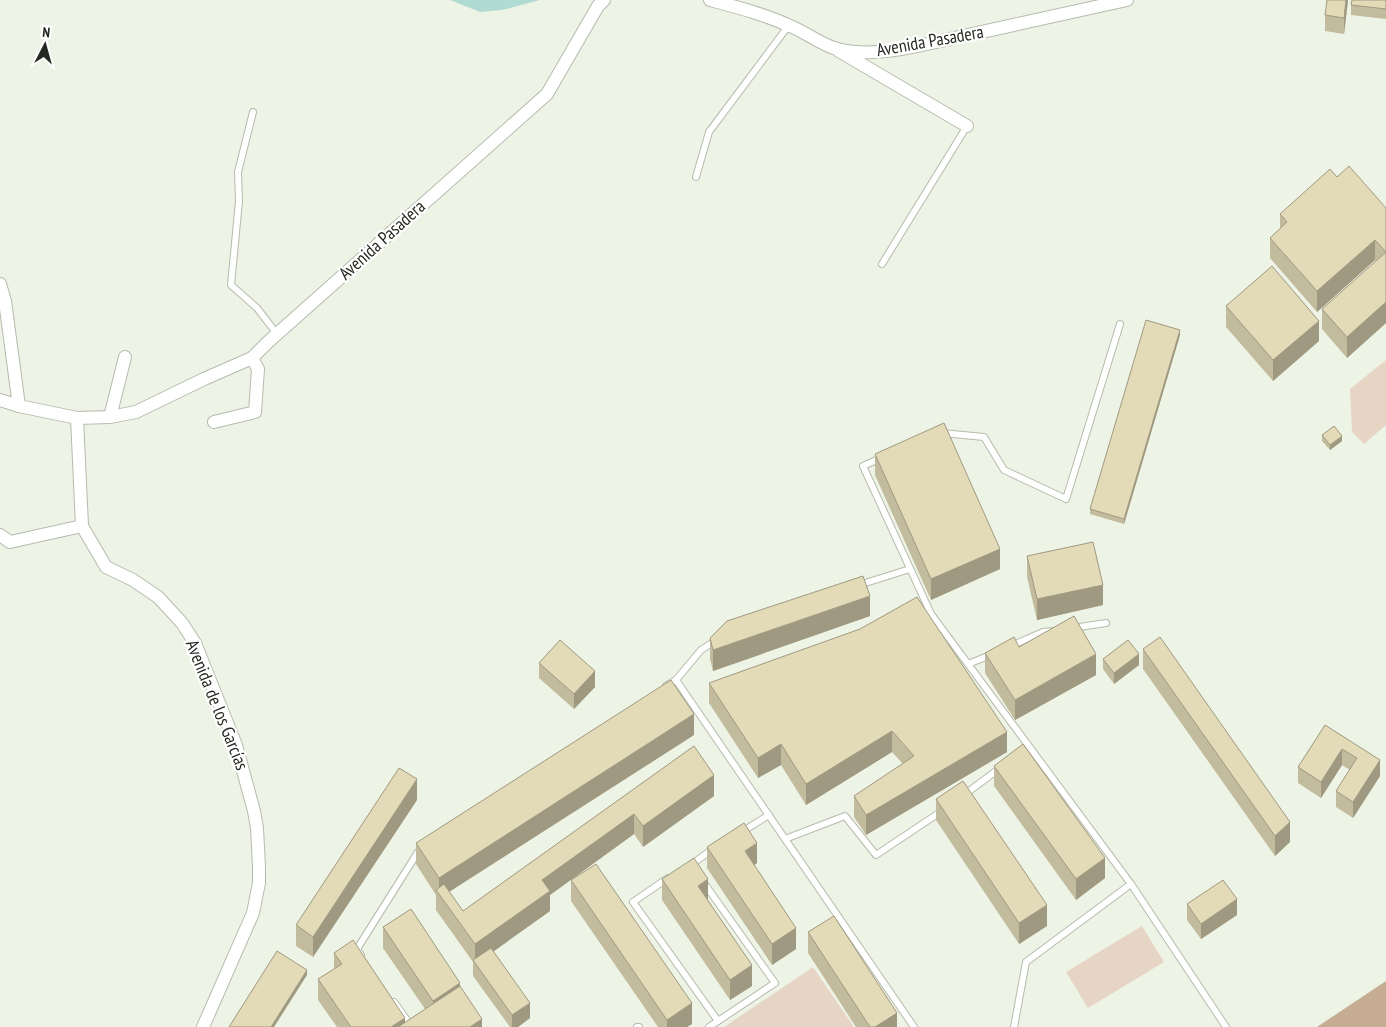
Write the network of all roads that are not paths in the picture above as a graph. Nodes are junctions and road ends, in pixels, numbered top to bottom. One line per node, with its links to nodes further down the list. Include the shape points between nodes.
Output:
1 (604, 0): 12 (street, Avenida Pasadera, via 546,94)
2 (710, 0): 4 (street, Avenida Pasadera)
3 (1127, 0): 5 (street, Avenida Pasadera, via 898,50)
4 (789, 25): 5 (street, Avenida Pasadera); 8 (lane, via 709,132)
5 (834, 48): 7 (street)
6 (254, 112): 12 (lane, via 238,172 239,201 232,285 257,308)
7 (967, 126): 9 (lane)
8 (696, 177)
9 (882, 264)
10 (0, 284): 16 (street)
11 (1120, 324): 20 (lane, via 1066,498 1004,470 984,437)
12 (277, 334): 14 (street, Avenida Pasadera)
13 (126, 356): 17 (street)
14 (252, 358): 17 (street, Avenida Pasadera, via 136,412); 19 (street, via 258,369 254,412)
15 (0, 400): 16 (street, Avenida Pasadera)
16 (19, 406): 18 (street, Avenida Pasadera)
17 (110, 417): 18 (street, Avenida Pasadera)
18 (76, 418): 22 (street, Avenida de los Garcías)
19 (214, 422)
20 (935, 432)
21 (887, 455): 24 (lane, via 863,466)
22 (82, 526): 23 (street, via 10,542); 53 (street, Avenida de los Garcías, via 106,567 147,589 169,608 195,643 236,745 249,789 258,828 256,899 247,929)
23 (0, 535)
24 (910, 569): 25 (lane); 30 (lane, via 931,614)
25 (855, 586)
26 (1106, 624): 27 (lane)
27 (1070, 628)
28 (1061, 630): 30 (lane, via 1043,632)
29 (723, 636): 31 (lane, via 701,650)
30 (968, 664): 33 (lane)
31 (676, 680): 32 (lane); 38 (lane)
32 (660, 690)
33 (1029, 746): 34 (lane); 48 (lane)
34 (1022, 751)
35 (1008, 762): 36 (lane)
36 (956, 801)
37 (948, 807): 40 (lane, via 876,855 845,816)
38 (769, 815): 39 (lane); 40 (lane)
39 (737, 834)
40 (785, 839): 55 (lane)
41 (721, 844): 43 (lane)
42 (426, 847): 49 (lane, via 418,852 357,949)
43 (690, 864): 44 (lane); 45 (lane)
44 (682, 869)
45 (696, 872)
46 (674, 874): 51 (lane, via 633,902)
47 (701, 880): 51 (lane, via 775,983)
48 (1131, 884): 56 (lane, via 1026,962); 57 (lane)
49 (368, 964)
50 (388, 994): 52 (lane)
51 (718, 1020): 54 (lane)
52 (409, 1023)
53 (203, 1027)
54 (709, 1027)
55 (914, 1027)
56 (1014, 1027)
57 (1226, 1027)

